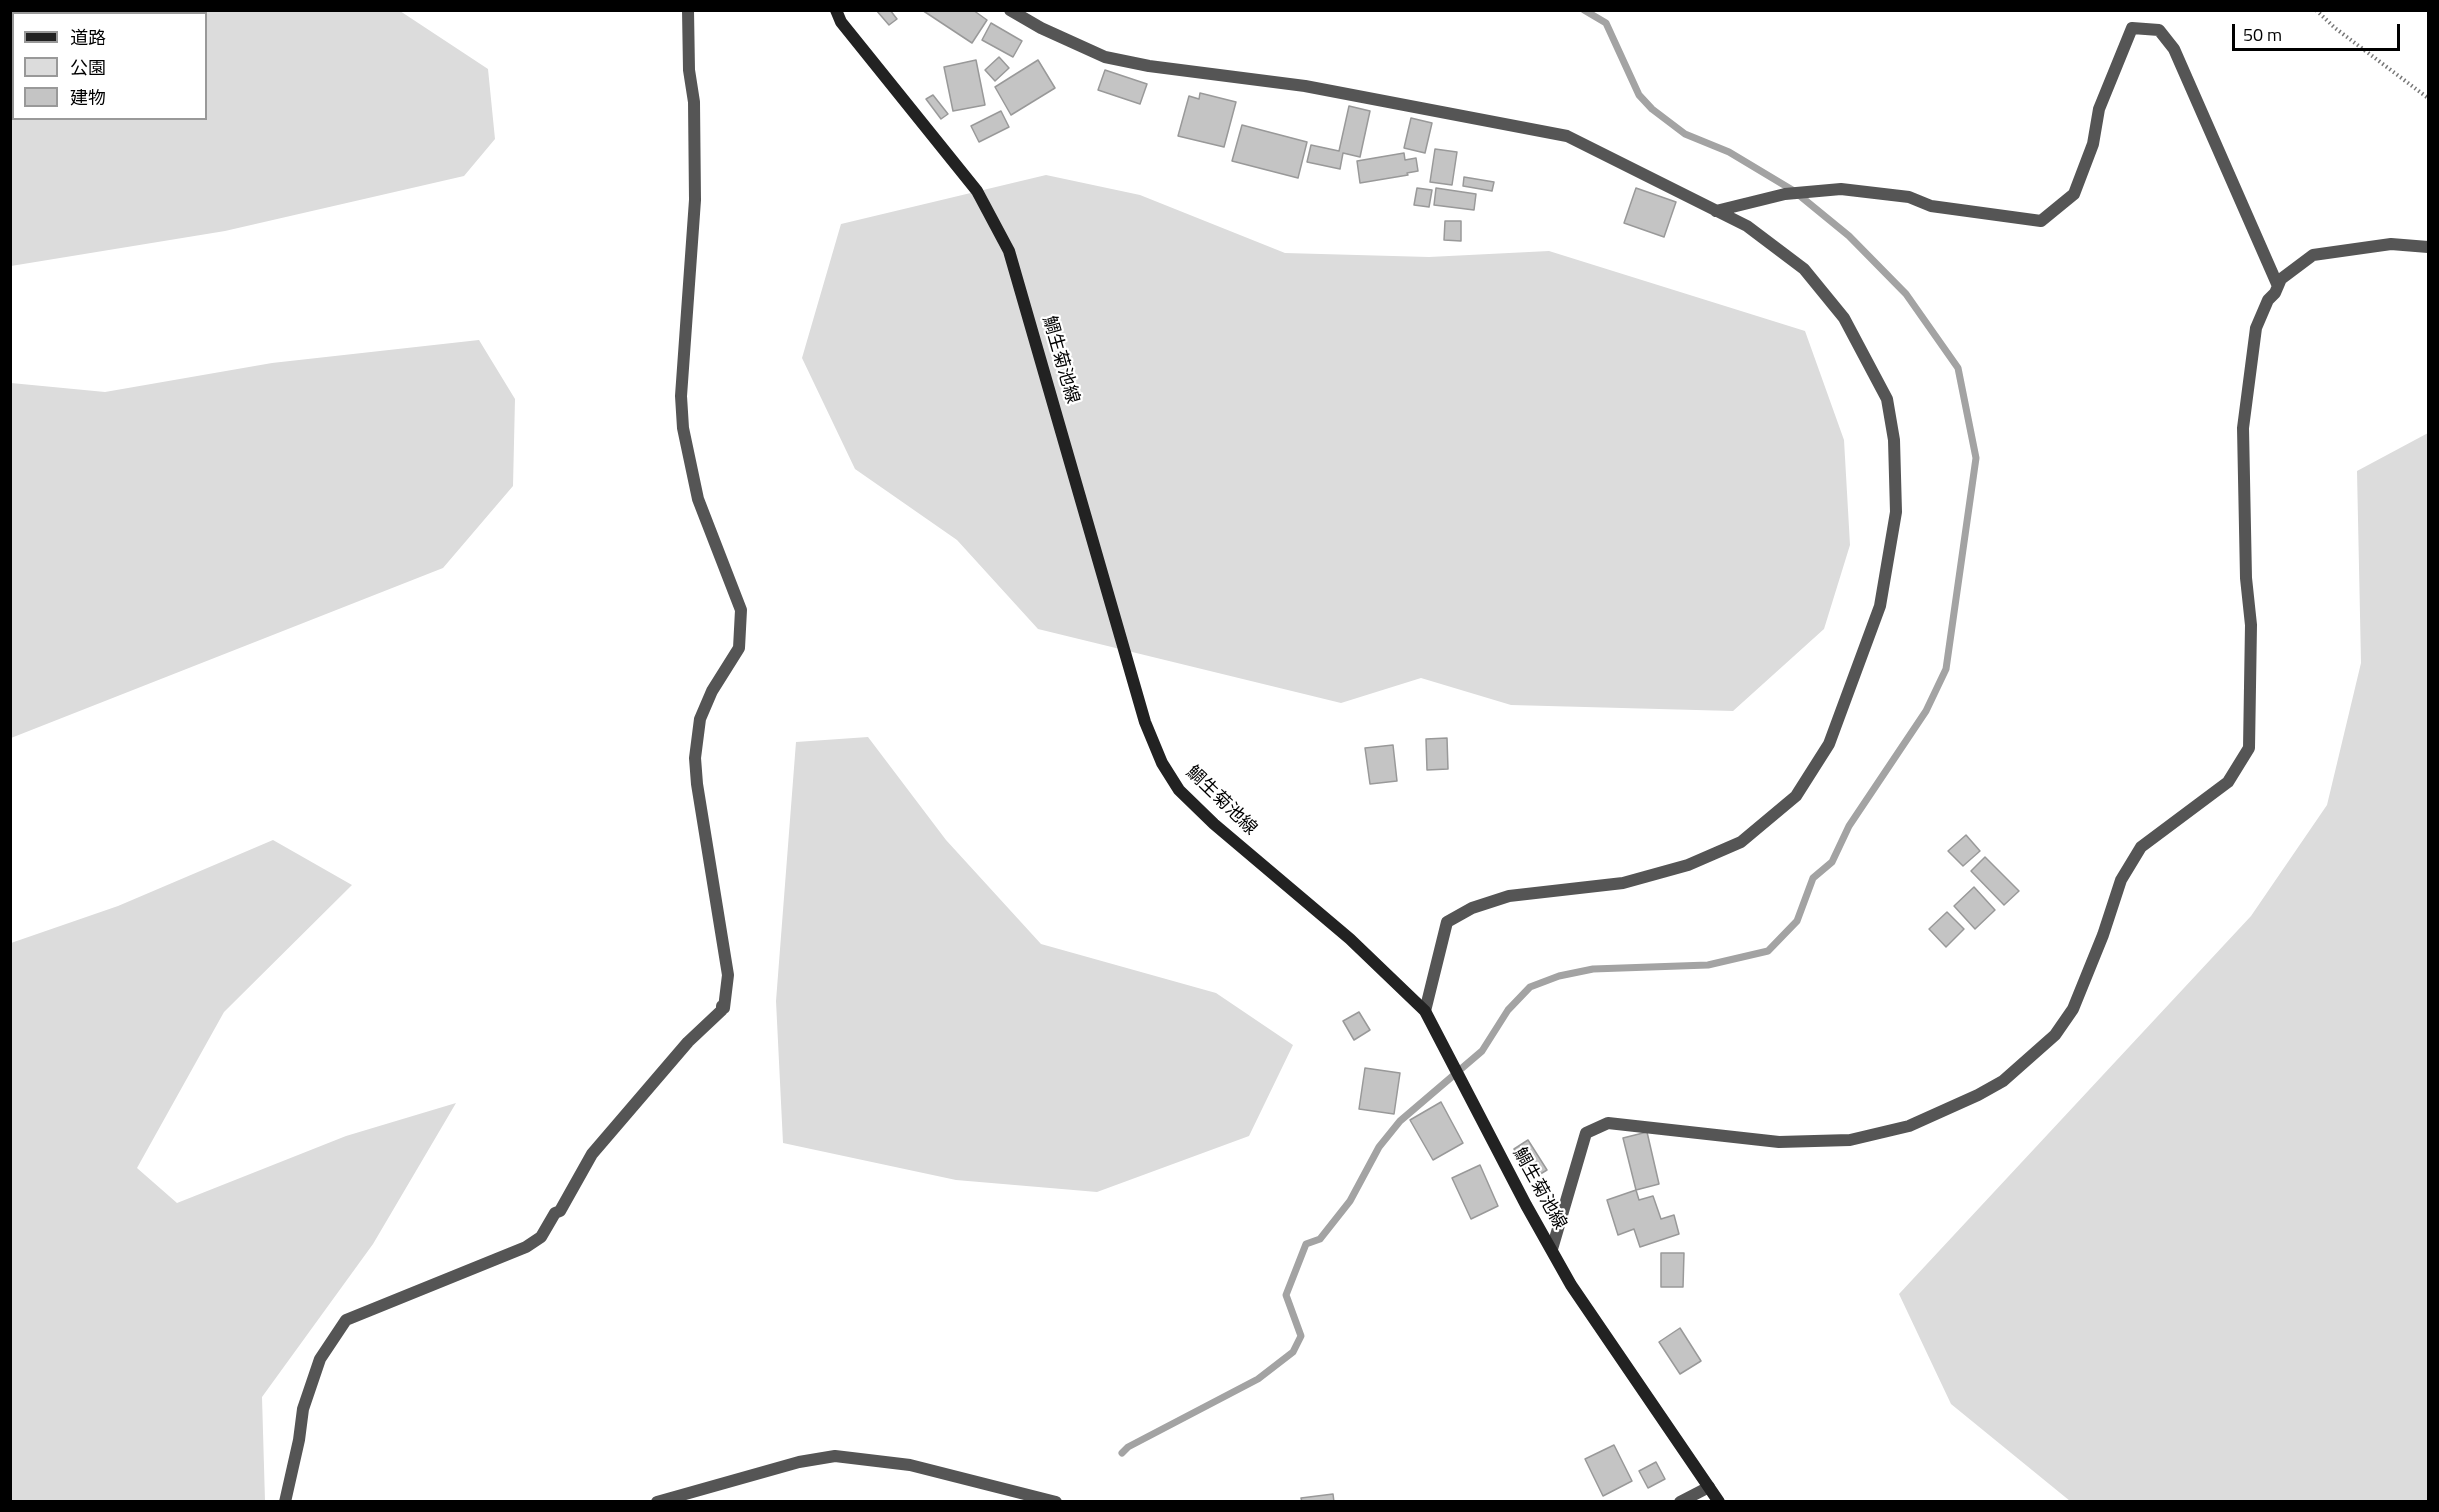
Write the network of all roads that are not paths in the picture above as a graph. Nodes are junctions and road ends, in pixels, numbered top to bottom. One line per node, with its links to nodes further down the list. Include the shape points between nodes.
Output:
1 (688, 10): 10 (street, via 694,102 694,200 681,396 683,428 698,500 741,610 739,648 700,719 695,758 728,975 724,1008 688,1042 592,1154 542,1236 526,1247 346,1320 320,1359 303,1409)
2 (836, 10): 7 (main road, 鯛生菊池線, via 841,22 977,191 1009,250 1145,722 1162,763 1179,790 1214,824 1350,939)
3 (1010, 10): 4 (street, via 1105,57 1305,86 1567,136)
4 (1716, 211): 6 (street, via 1785,194 1841,189 2041,221 2074,194 2093,144 2099,108 2132,28 2160,30 2174,49); 7 (street, via 1748,226 1804,269 1844,318 1887,399 1894,440 1896,512 1880,606 1829,744 1796,796 1741,842 1688,865 1623,883 1509,896 1472,908 1447,922)
5 (2428, 247): 6 (street, via 2391,244 2313,255 2281,279)
6 (2278, 286): 8 (street, via 2256,328 2243,428 2246,578 2251,625 2248,748 2228,782 2141,847 2121,880 2073,1009 2055,1035 2003,1081 1978,1095 1909,1126 1850,1140 1779,1142 1608,1123 1586,1133)
7 (1425, 1011): 8 (main road, 鯛生菊池線)
8 (1552, 1249): 9 (main road, 鯛生菊池線, via 1571,1285)
9 (1709, 1487): 13 (street); 14 (main road, 鯛生菊池線)
10 (285, 1502)
11 (657, 1502): 12 (street, via 798,1462 835,1456 910,1465)
12 (1056, 1502)
13 (1680, 1502)
14 (1719, 1502)

